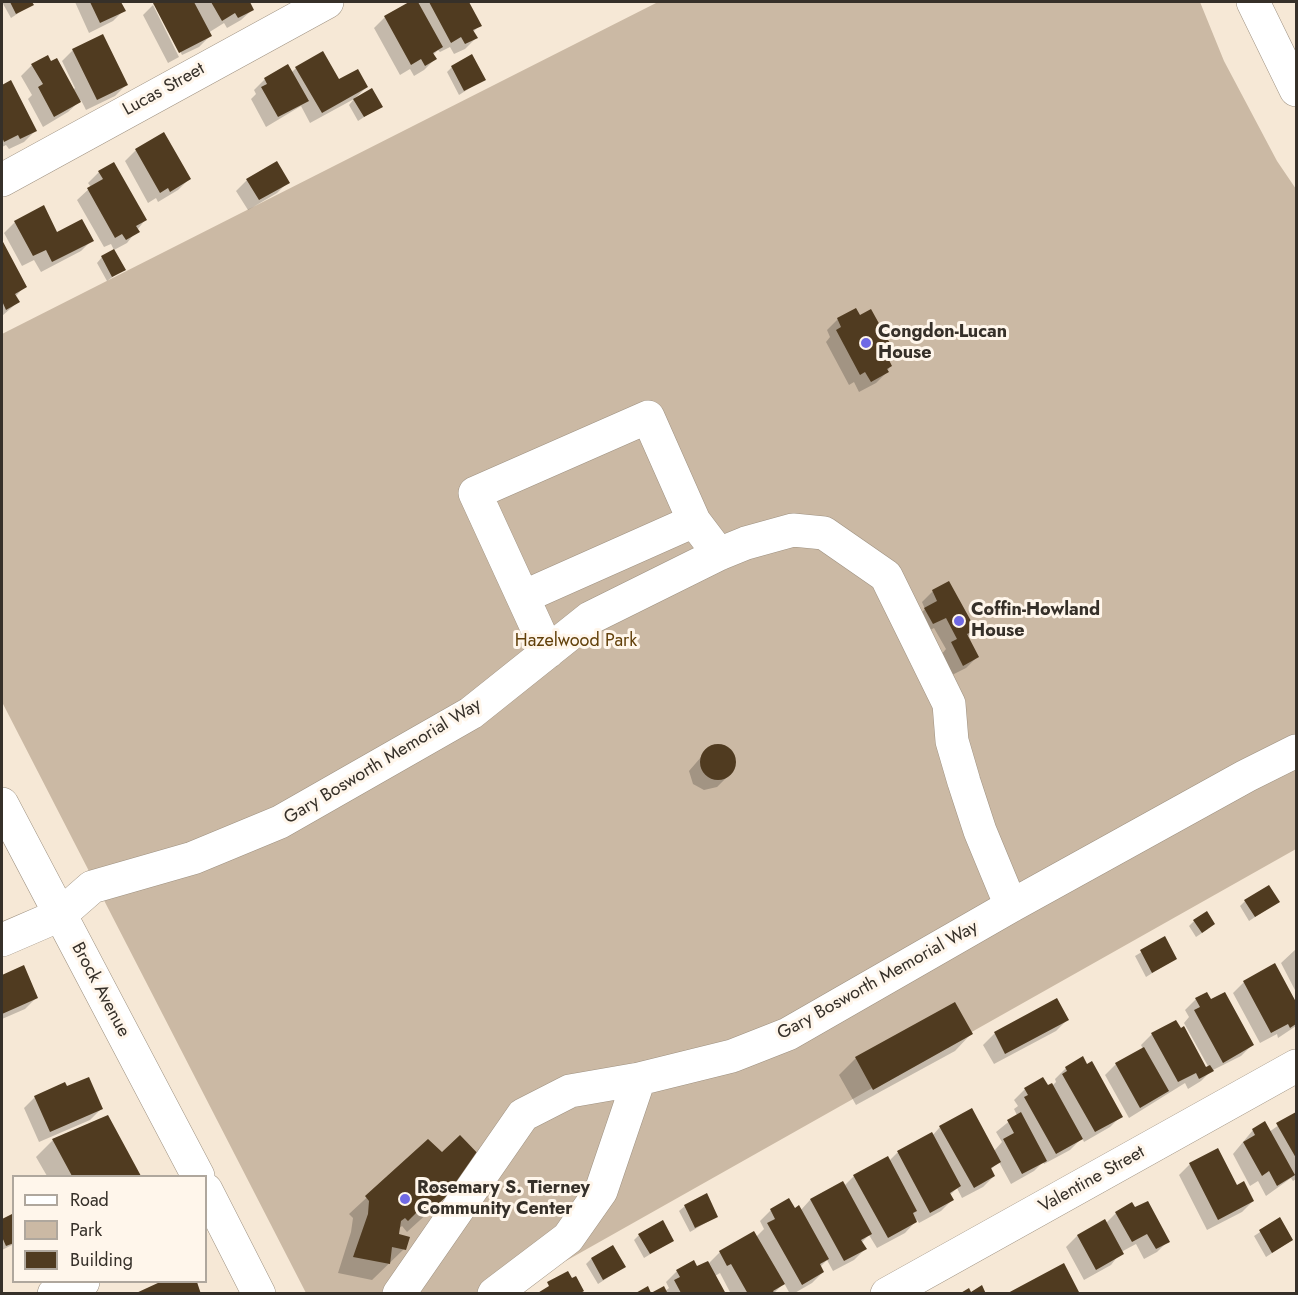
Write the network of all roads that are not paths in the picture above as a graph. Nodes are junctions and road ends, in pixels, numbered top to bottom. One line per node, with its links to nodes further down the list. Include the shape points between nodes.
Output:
1 (327, 2): 4 (street, Lucas Street)
2 (1253, 2): 3 (street)
3 (1296, 90)
4 (2, 180)
5 (694, 522): 6 (street); 7 (street); 7 (street, via 648,417 476,493)
6 (718, 554): 8 (street, Gary Bosworth Memorial Way, via 590,618); 11 (street, Gary Bosworth Memorial Way, via 793,530 824,533 886,576 949,704 952,741 964,782)
7 (523, 597): 8 (street)
8 (548, 651): 12 (street, Gary Bosworth Memorial Way, via 471,713 280,822 193,858 92,887)
9 (1296, 751): 11 (street, Gary Bosworth Memorial Way)
10 (2, 804): 12 (street, Brock Avenue)
11 (1011, 906): 15 (street, Gary Bosworth Memorial Way, via 788,1034 732,1056)
12 (60, 915): 13 (street, Gary Bosworth Memorial Way); 16 (street, Brock Avenue)
13 (2, 940)
14 (1296, 1066): 24 (street, Valentine Street)
15 (639, 1079): 22 (street, Gary Bosworth Memorial Way, via 570,1090 523,1115); 23 (street, via 601,1191 568,1238)
16 (197, 1175)
17 (207, 1195): 18 (street)
18 (214, 1227): 21 (street)
19 (78, 1283): 20 (street)
20 (54, 1293)
21 (259, 1293)
22 (399, 1293)
23 (494, 1293)
24 (887, 1293)

